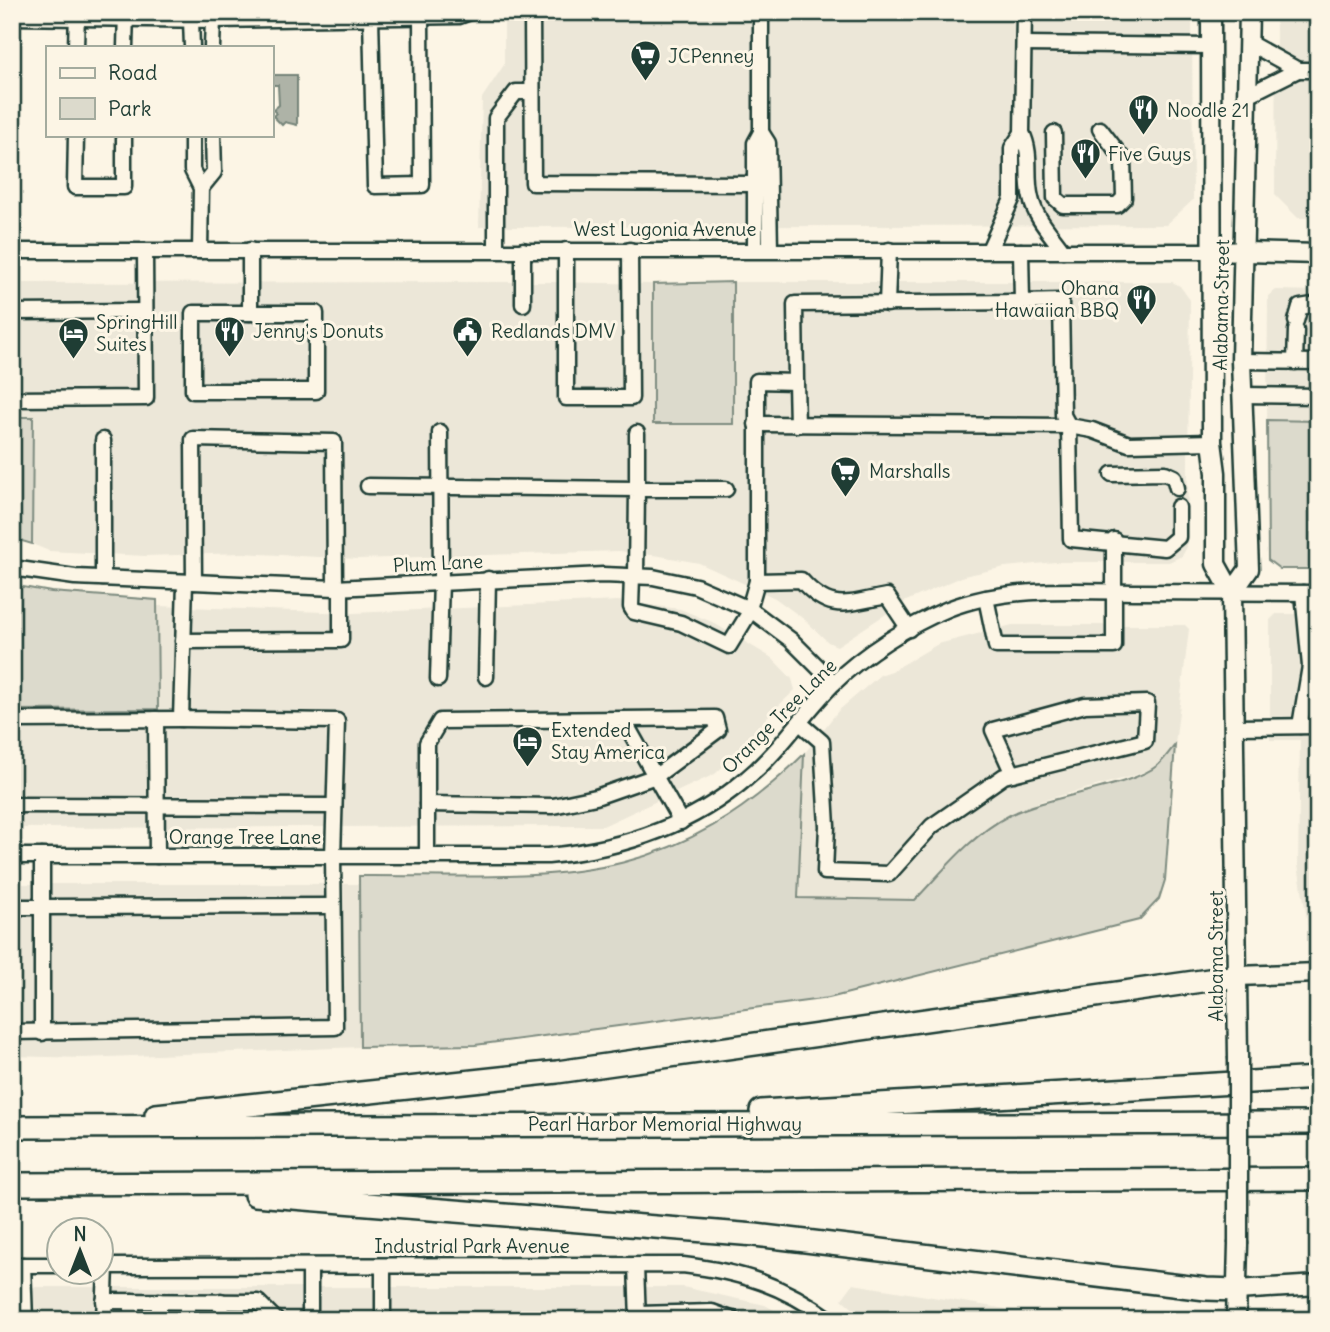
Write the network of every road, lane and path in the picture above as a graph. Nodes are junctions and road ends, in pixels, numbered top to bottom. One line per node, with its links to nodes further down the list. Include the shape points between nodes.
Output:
1 (470, 12): 11 (street)
2 (532, 12): 25 (street)
3 (761, 12): 28 (street)
4 (1024, 12): 17 (street)
5 (1211, 12): 22 (main road, Alabama Street)
6 (1249, 12): 16 (main road, Alabama Street)
7 (327, 14): 10 (street); 13 (street)
8 (76, 15): 9 (street); 12 (street); 18 (street)
9 (125, 15): 14 (street); 19 (street)
10 (279, 15): 15 (street)
11 (421, 16): 13 (street); 13 (street, via 422,186 375,186)
12 (12, 17)
13 (371, 17)
14 (191, 20): 15 (street); 20 (street)
15 (213, 20): 21 (street)
16 (1249, 43): 23 (street); 26 (main road, Alabama Street)
17 (1024, 44): 22 (street); 29 (street)
18 (76, 46)
19 (125, 46)
20 (191, 46)
21 (212, 46)
22 (1211, 46): 51 (main road, Alabama Street)
23 (1298, 70): 24 (street); 26 (street)
24 (1318, 70)
25 (531, 92): 35 (street, via 531,179 537,184); 39 (street, via 516,93 496,118)
26 (1248, 95): 52 (main road, Alabama Street)
27 (1100, 129): 30 (street, via 1123,159 1124,198 1117,205 1063,205 1055,198)
28 (761, 132): 35 (street, via 755,143); 44 (street, via 768,143)
29 (1022, 133): 46 (street, via 1012,148 1012,199); 48 (street, via 1029,147 1032,203)
30 (1054, 133)
31 (76, 136): 32 (street, via 75,187 124,187)
32 (124, 136)
33 (192, 136): 36 (street, via 192,170)
34 (214, 136): 36 (street, via 214,172)
35 (754, 184): 43 (street)
36 (201, 188): 37 (street)
37 (200, 250): 38 (street, West Lugonia Avenue); 50 (street, West Lugonia Avenue)
38 (250, 250): 39 (street, West Lugonia Avenue); 60 (street)
39 (496, 250): 40 (street, West Lugonia Avenue)
40 (523, 250): 41 (street, West Lugonia Avenue); 55 (street)
41 (566, 250): 42 (street, West Lugonia Avenue); 42 (street, via 566,398 631,398)
42 (630, 250): 43 (street, West Lugonia Avenue)
43 (755, 250): 44 (street, West Lugonia Avenue)
44 (770, 250): 45 (street, West Lugonia Avenue)
45 (889, 250): 46 (street, West Lugonia Avenue); 56 (street)
46 (989, 250): 47 (street, West Lugonia Avenue)
47 (1021, 250): 48 (street, West Lugonia Avenue); 54 (street)
48 (1063, 250): 51 (street, West Lugonia Avenue)
49 (12, 251): 50 (street, West Lugonia Avenue)
50 (145, 251): 58 (street)
51 (1212, 251): 52 (main road, West Lugonia Avenue); 74 (main road, Alabama Street)
52 (1242, 253): 53 (main road, West Lugonia Avenue); 61 (main road, Alabama Street)
53 (1318, 254)
54 (1022, 302): 56 (street); 70 (street, via 1060,302 1063,415)
55 (523, 304)
56 (887, 304): 64 (street, via 795,304)
57 (1318, 304): 62 (street, via 1300,307)
58 (145, 311): 59 (street); 67 (street, via 146,398)
59 (12, 312)
60 (250, 313): 60 (street, via 193,313 193,391 316,391 316,313)
61 (1241, 361): 62 (street); 65 (main road, Alabama Street)
62 (1296, 362): 63 (street)
63 (1318, 362)
64 (796, 382): 68 (street, via 757,381); 69 (street)
65 (1241, 395): 66 (street); 92 (main road, Alabama Street, via 1249,569)
66 (1318, 396)
67 (12, 399)
68 (756, 424): 69 (street); 88 (street)
69 (797, 425): 70 (street)
70 (1069, 426): 74 (street, via 1129,444); 82 (street, via 1071,539)
71 (440, 432): 77 (street)
72 (637, 433): 79 (street)
73 (103, 440): 85 (street)
74 (1212, 442): 92 (main road, Alabama Street, via 1216,564)
75 (1112, 474): 78 (street, via 1165,473 1174,477)
76 (368, 486): 77 (street)
77 (439, 486): 79 (street); 87 (street)
78 (1177, 488)
79 (637, 489): 80 (street); 84 (street)
80 (726, 489)
81 (1178, 507): 82 (street, via 1178,537 1173,544 1157,548)
82 (1114, 540): 91 (street)
83 (12, 568): 85 (street, Plum Lane)
84 (634, 576): 86 (street, Plum Lane); 95 (street, Plum Lane, via 696,586); 95 (street, via 634,612 681,623 729,646)
85 (103, 578): 89 (street, Plum Lane)
86 (488, 579): 87 (street, Plum Lane); 99 (street)
87 (442, 581): 90 (street, Plum Lane); 100 (street)
88 (757, 581): 95 (street); 96 (street, via 801,580 817,598 837,604 887,596)
89 (189, 582): 90 (street, Plum Lane); 90 (street, via 193,439 334,442); 97 (street)
90 (338, 588): 97 (street, via 341,640)
91 (1115, 591): 92 (street, Orange Tree Lane); 94 (street, Orange Tree Lane); 94 (street, via 1114,646 996,646)
92 (1233, 593): 93 (street, Orange Tree Lane); 109 (main road, Alabama Street)
93 (1310, 593): 98 (street)
94 (986, 598): 96 (street, Orange Tree Lane, via 949,609)
95 (750, 610): 101 (street, Plum Lane, via 791,640)
96 (909, 629): 101 (street, Orange Tree Lane)
97 (183, 640): 103 (street)
98 (1313, 643): 107 (street)
99 (486, 677)
100 (438, 679)
101 (834, 683): 106 (street, Orange Tree Lane)
102 (156, 719): 103 (street); 105 (street); 114 (street)
103 (181, 719): 115 (street, via 337,721)
104 (623, 719): 111 (street); 111 (street, via 715,718 718,730); 112 (street, via 440,721 427,743)
105 (12, 720)
106 (800, 723): 110 (street, via 822,743 825,872 889,874 932,826); 116 (street, Orange Tree Lane, via 748,778)
107 (1300, 726): 108 (street); 109 (street)
108 (1318, 726)
109 (1235, 727): 126 (main road, Alabama Street)
110 (1013, 774): 110 (street, via 1145,741 1147,703 1085,705 993,730)
111 (656, 776): 112 (street, via 553,806); 116 (street)
112 (427, 804): 121 (street)
113 (12, 805): 114 (street)
114 (156, 805): 115 (street); 119 (street)
115 (334, 806): 120 (street)
116 (681, 822): 121 (street, Orange Tree Lane, via 646,837 576,854)
117 (12, 856): 118 (street, Orange Tree Lane)
118 (42, 856): 119 (street, Orange Tree Lane); 124 (street)
119 (157, 856): 120 (street, Orange Tree Lane)
120 (333, 856): 121 (street, Orange Tree Lane); 122 (street)
121 (427, 856)
122 (333, 906): 124 (street); 128 (street, via 335,1027)
123 (12, 907): 124 (street)
124 (42, 907): 128 (street)
125 (1318, 973): 126 (main road)
126 (1237, 976): 133 (highway, via 557,1072); 147 (main road, Alabama Street, bridge)
127 (12, 1032): 128 (street)
128 (42, 1032)
129 (1318, 1078): 131 (highway)
130 (1318, 1123): 131 (highway, Pearl Harbor Memorial Highway)
131 (600, 1124): 133 (highway, Pearl Harbor Memorial Highway)
132 (12, 1127): 133 (highway, Pearl Harbor Memorial Highway)
133 (36, 1128)
134 (1278, 1179): 135 (highway); 136 (highway); 138 (highway)
135 (1318, 1179)
136 (110, 1183): 137 (highway); 147 (highway, via 755,1235)
137 (12, 1184)
138 (1318, 1191)
139 (18, 1265): 140 (street); 155 (street)
140 (46, 1265)
141 (116, 1266): 142 (street, Industrial Park Avenue)
142 (310, 1266): 143 (street, Industrial Park Avenue); 163 (street)
143 (383, 1266): 144 (street, Industrial Park Avenue); 164 (street)
144 (636, 1266): 154 (street); 166 (street, Industrial Park Avenue, via 683,1265 754,1278)
145 (1318, 1285): 147 (main road)
146 (104, 1286): 148 (street)
147 (1237, 1290): 167 (main road, Alabama Street)
148 (104, 1300): 149 (street); 156 (street)
149 (132, 1301): 150 (street); 157 (street)
150 (159, 1301): 151 (street); 158 (street)
151 (187, 1301): 152 (street); 159 (street)
152 (221, 1301): 153 (street); 160 (street)
153 (258, 1303): 161 (street); 162 (street)
154 (638, 1317): 165 (street, via 712,1312)
155 (25, 1320)
156 (104, 1320)
157 (132, 1320)
158 (159, 1320)
159 (187, 1320)
160 (221, 1320)
161 (258, 1320)
162 (276, 1320)
163 (310, 1320)
164 (383, 1320)
165 (734, 1320)
166 (831, 1320)
167 (1237, 1320)

